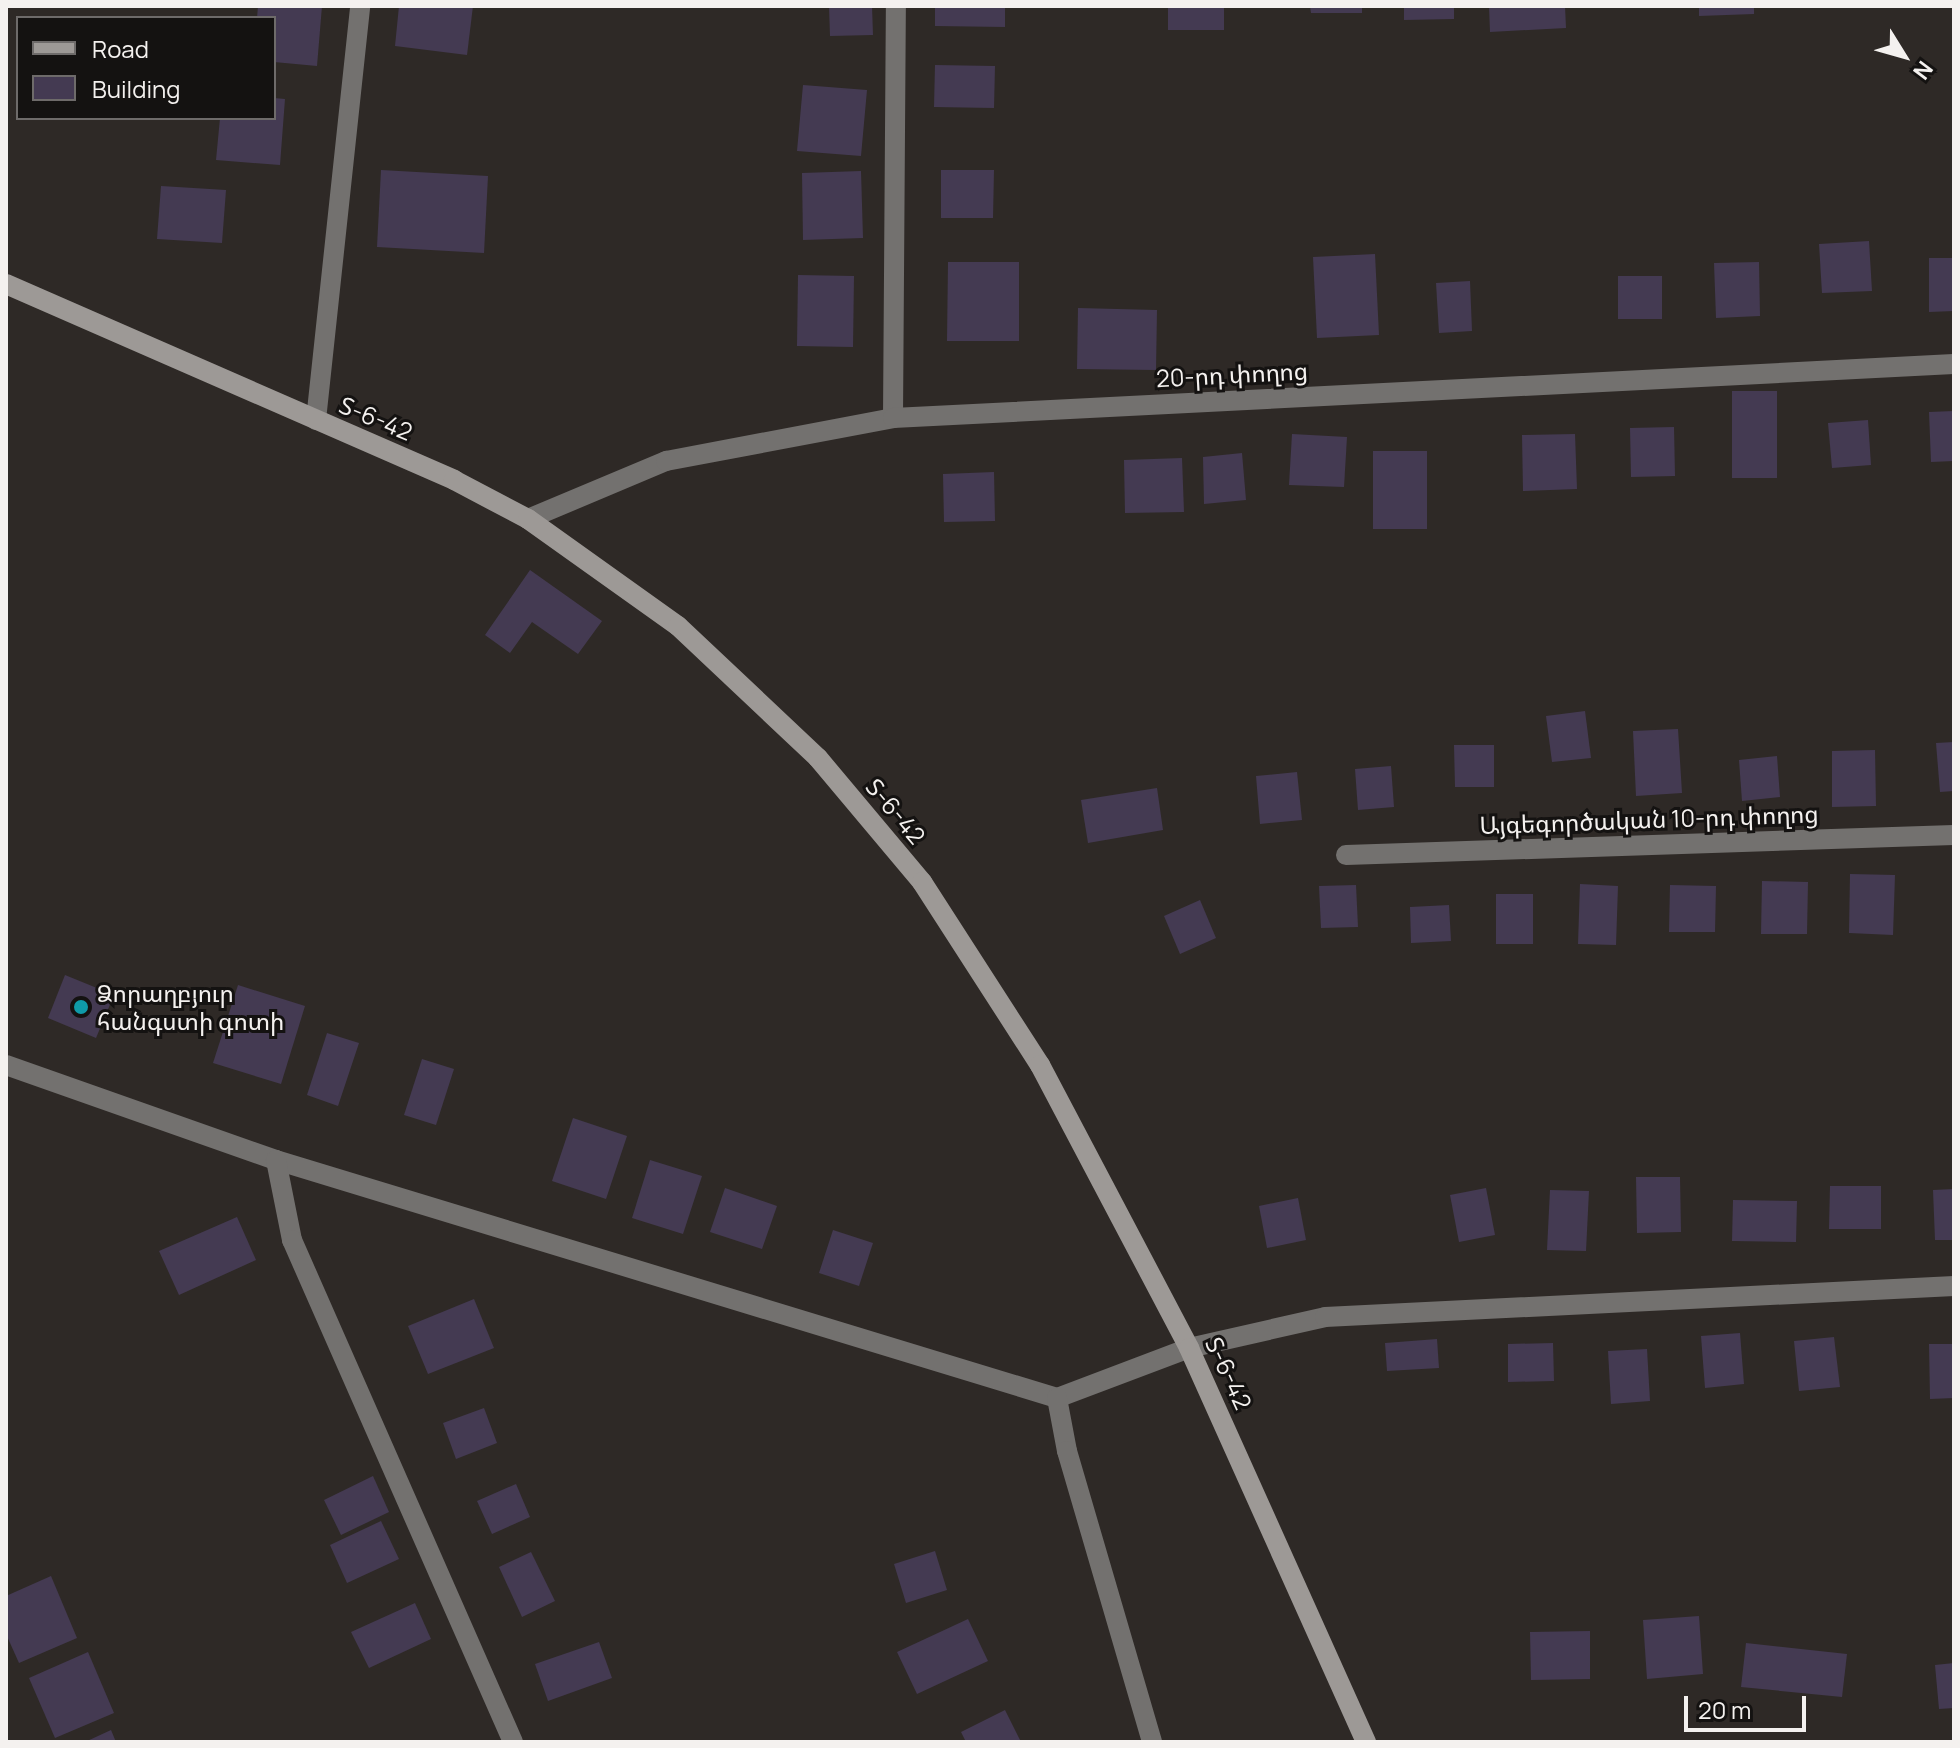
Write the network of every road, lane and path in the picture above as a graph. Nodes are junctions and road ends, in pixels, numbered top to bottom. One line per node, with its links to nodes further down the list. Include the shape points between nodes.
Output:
1 (360, 6): 6 (street)
2 (896, 6): 5 (street)
3 (6, 284): 6 (main road, Տ-6-42 / Տ-6-42)
4 (1954, 364): 5 (street, 20-րդ փողոց)
5 (893, 418): 7 (street, 20-րդ փողոց, via 666,461)
6 (316, 420): 7 (main road, Տ-6-42 / Տ-6-42, via 454,480)
7 (528, 519): 13 (main road, Տ-6-42 / Տ-6-42, via 678,626 818,758 922,882 1040,1065)
8 (1954, 835): 9 (street, Այգեգործական 10-րդ փողոց)
9 (1346, 855)
10 (6, 1065): 11 (street)
11 (276, 1160): 14 (street); 15 (street, via 292,1240)
12 (1954, 1286): 13 (street, via 1325,1317)
13 (1189, 1348): 14 (street); 17 (main road, Տ-6-42 / Տ-6-42)
14 (1057, 1398): 16 (street, via 1067,1451)
15 (513, 1742)
16 (1152, 1742)
17 (1366, 1742)

